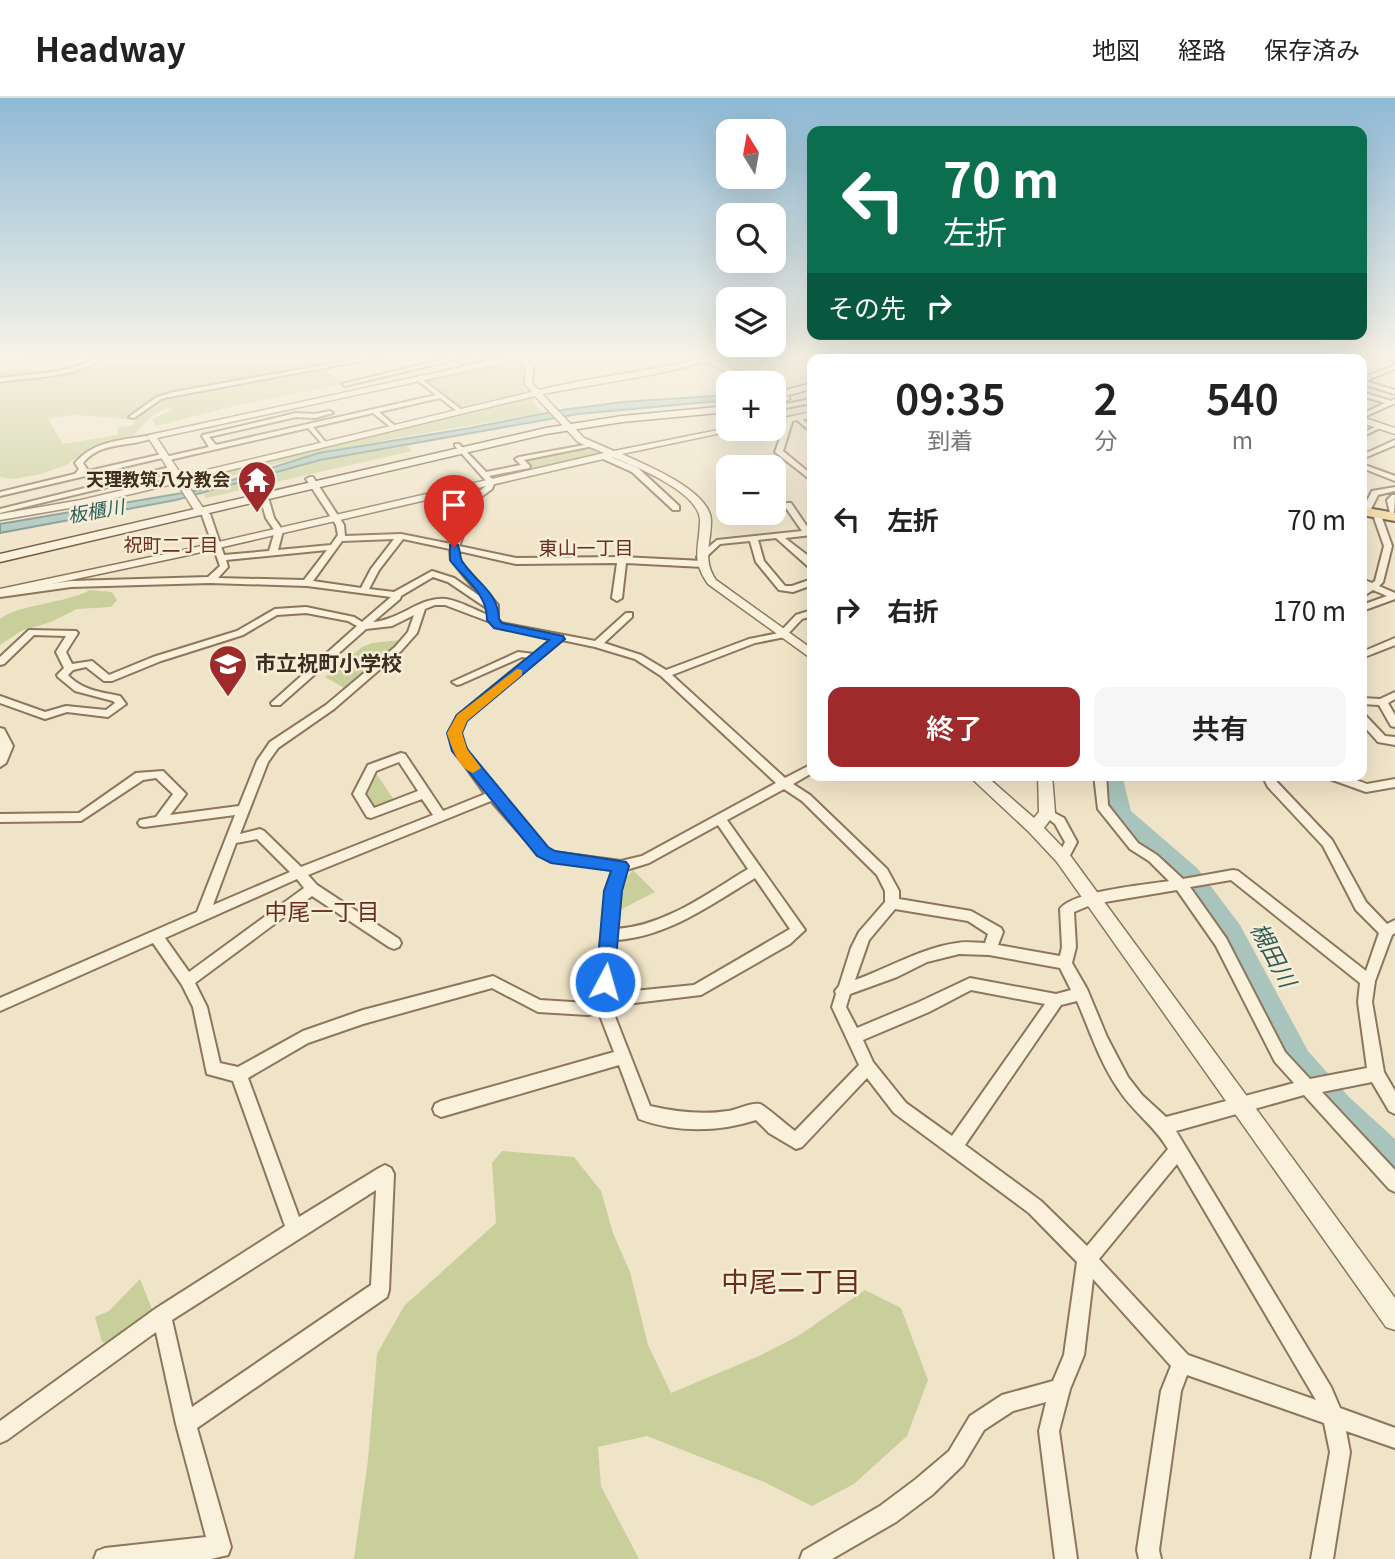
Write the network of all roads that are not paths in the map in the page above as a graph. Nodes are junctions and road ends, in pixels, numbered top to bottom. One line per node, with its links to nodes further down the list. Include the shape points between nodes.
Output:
1 (219, 423): 16 (street)
2 (261, 423): 20 (street, via 205,436)
3 (321, 423): 10 (street)
4 (388, 423): 12 (street)
5 (409, 423): 12 (street)
6 (546, 423): 21 (main road)
7 (565, 423): 19 (street)
8 (792, 423): 27 (street, via 779,452)
9 (1374, 423): 11 (street)
10 (309, 426): 18 (street); 20 (street)
11 (1381, 426): 13 (street); 15 (street)
12 (393, 427): 18 (street)
13 (1395, 431)
14 (716, 433): 22 (street)
15 (1367, 433)
16 (152, 438): 24 (street); 26 (street, via 92,451 80,460 83,469)
17 (1395, 442): 23 (street)
18 (324, 444): 30 (street)
19 (590, 446): 22 (street); 29 (street, via 519,459 526,466)
20 (214, 448): 24 (street)
21 (459, 448): 29 (street); 33 (main road)
22 (609, 455): 29 (street); 41 (street, via 635,470); 62 (street, via 663,475 702,507 706,519)
23 (1367, 455)
24 (166, 461): 26 (street); 30 (street); 35 (street)
25 (1367, 468): 31 (street)
26 (78, 475): 28 (street)
27 (807, 475)
28 (61, 478): 35 (street); 36 (street)
29 (487, 478): 32 (street); 46 (street); 55 (street, via 489,487 474,499)
30 (177, 479): 39 (street); 45 (street, via 51,510)
31 (1395, 480)
32 (507, 481)
33 (313, 482): 37 (main road); 39 (main road); 46 (street)
34 (1395, 489): 43 (street, via 1375,493)
35 (68, 493): 42 (street)
36 (0, 494)
37 (264, 497): 39 (main road); 48 (street)
38 (1395, 497): 44 (street, via 1391,500)
39 (193, 502): 54 (street, via 206,514); 56 (main road); 58 (main road)
40 (788, 505): 47 (street)
41 (676, 508)
42 (0, 511)
43 (1367, 511): 44 (main road); 67 (street, via 1388,546)
44 (1393, 514)
45 (0, 517)
46 (335, 518): 48 (street); 53 (street, via 342,530)
47 (807, 530)
48 (278, 531): 54 (street); 57 (street)
49 (807, 534): 51 (street)
50 (401, 536): 53 (street); 55 (street); 68 (street)
51 (780, 538): 52 (street); 60 (street)
52 (754, 540): 62 (street, via 717,542); 65 (street, via 760,562 782,588)
53 (337, 543): 57 (street); 64 (street)
54 (218, 545): 59 (street); 70 (street)
55 (454, 547): 61 (street, via 516,561); 76 (street, via 455,560 485,592)
56 (0, 550)
57 (272, 553): 59 (street)
58 (0, 558)
59 (223, 558): 63 (street, via 224,567)
60 (807, 559)
61 (622, 560): 62 (street); 73 (street)
62 (702, 561): 80 (street, via 712,582)
63 (210, 580): 64 (street); 70 (street, via 93,583)
64 (307, 583): 68 (street)
65 (807, 584)
66 (1367, 584): 67 (street)
67 (1375, 588): 69 (street); 72 (street)
68 (363, 592): 71 (street)
69 (1367, 592)
70 (0, 593)
71 (395, 595): 76 (street, via 423,577 439,575 465,589); 79 (street)
72 (1392, 595): 75 (street)
73 (617, 598)
74 (422, 606): 76 (street, via 446,602); 79 (street, via 389,624); 111 (street, via 412,633 389,658 274,745)
75 (1367, 606)
76 (493, 615): 81 (street, via 498,625)
77 (629, 615): 83 (street)
78 (807, 615): 80 (street)
79 (363, 626): 88 (street, via 351,619 295,609 275,612 240,633 108,679 88,663); 95 (street)
80 (782, 635): 84 (street); 89 (street, via 752,641)
81 (558, 639): 83 (street); 86 (street)
82 (1395, 640): 85 (street)
83 (597, 643): 89 (street, via 638,657)
84 (807, 652)
85 (1367, 653)
86 (536, 657): 90 (street, via 521,654); 110 (street, via 461,718 454,733 460,751)
87 (3, 658): 88 (street, via 32,632 73,634 61,652)
88 (69, 668): 92 (street, via 62,675 65,680 116,698 121,704 108,714 66,709 45,716)
89 (664, 674): 107 (street)
90 (457, 682)
91 (1395, 695): 94 (street)
92 (0, 699)
93 (1367, 701): 94 (street)
94 (1382, 702): 97 (street)
95 (276, 703)
96 (1367, 723): 99 (street, via 1382,739)
97 (1395, 724)
98 (0, 732): 100 (street, via 7,746)
99 (1395, 741)
100 (0, 763)
101 (807, 771): 107 (street)
102 (984, 781): 116 (street)
103 (1044, 781): 116 (street)
104 (1100, 781): 122 (street, via 1102,806 1134,846)
105 (1271, 781): 127 (street, via 1328,843 1360,906)
106 (1347, 781): 108 (street, via 1366,788)
107 (784, 783): 114 (street); 125 (street, via 806,798 882,872 892,891)
108 (1395, 783)
109 (425, 793): 109 (street, via 401,757 372,768 359,794 371,814); 112 (street)
110 (494, 795): 112 (street); 119 (street, via 542,852)
111 (243, 810): 115 (street); 118 (street)
112 (440, 816): 121 (street)
113 (0, 818): 115 (street, via 81,817 140,776 159,774 180,794)
114 (720, 819): 119 (street, via 645,860); 120 (street)
115 (160, 820): 117 (street)
116 (1041, 821): 124 (street)
117 (144, 823)
118 (231, 840): 121 (street, via 260,834); 126 (street)
119 (621, 866): 128 (street, via 613,891)
120 (755, 871): 128 (street, via 679,915 625,936); 139 (street, via 798,930 696,991)
121 (299, 873): 123 (street); 126 (street)
122 (1190, 882): 124 (street); 134 (street, via 1233,875); 145 (street, via 1280,1058)
123 (312, 889): 130 (street); 133 (street)
124 (1093, 899): 132 (street, via 1067,909); 147 (street)
125 (892, 903): 131 (street, via 971,916 996,932); 135 (street, via 864,936)
126 (202, 916): 129 (street)
127 (1390, 929): 134 (street)
128 (610, 935): 139 (street)
129 (156, 936): 133 (street); 138 (street)
130 (394, 943)
131 (989, 949): 132 (street); 135 (street, via 959,948 924,957)
132 (1065, 963): 136 (street)
133 (187, 981): 143 (street, via 200,1007 213,1069)
134 (1368, 981): 144 (street, via 1364,1002)
135 (842, 991): 140 (street, via 839,1007)
136 (1082, 993): 137 (street); 150 (street, via 1123,1083)
137 (1056, 1000): 140 (street, via 970,984); 151 (street)
138 (0, 1005)
139 (603, 1005): 141 (street); 143 (street, via 588,1009 538,1006 494,982 303,1038)
140 (852, 1037): 142 (street)
141 (621, 1057): 142 (street, via 645,1113 709,1122 758,1111 796,1141); 149 (street)
142 (868, 1067): 151 (street, via 900,1108)
143 (239, 1074): 154 (street)
144 (1376, 1074): 145 (street); 146 (street)
145 (1306, 1087): 147 (street); 153 (street)
146 (1390, 1090): 148 (street)
147 (1241, 1105): 150 (street); 157 (street)
148 (1395, 1106)
149 (441, 1109)
150 (1164, 1126): 152 (street)
151 (954, 1147): 155 (street, via 1035,1207)
152 (1178, 1150): 155 (street); 160 (street)
153 (1395, 1183)
154 (295, 1230): 156 (street); 161 (street, via 385,1174 380,1290)
155 (1086, 1261): 158 (street); 159 (street, via 1074,1355)
156 (162, 1316): 161 (street); 162 (street)
157 (1395, 1318)
158 (1182, 1363): 160 (street); 167 (street, via 1171,1391)
159 (1060, 1389): 165 (street, via 1009,1402 977,1423 957,1458 924,1487); 166 (street, via 1049,1431)
160 (1333, 1416): 163 (street); 168 (street, via 1340,1452)
161 (186, 1424): 164 (street, via 220,1547)
162 (0, 1433)
163 (1395, 1438)
164 (105, 1559)
165 (811, 1559)
166 (1066, 1559)
167 (1150, 1559)
168 (1322, 1559)

